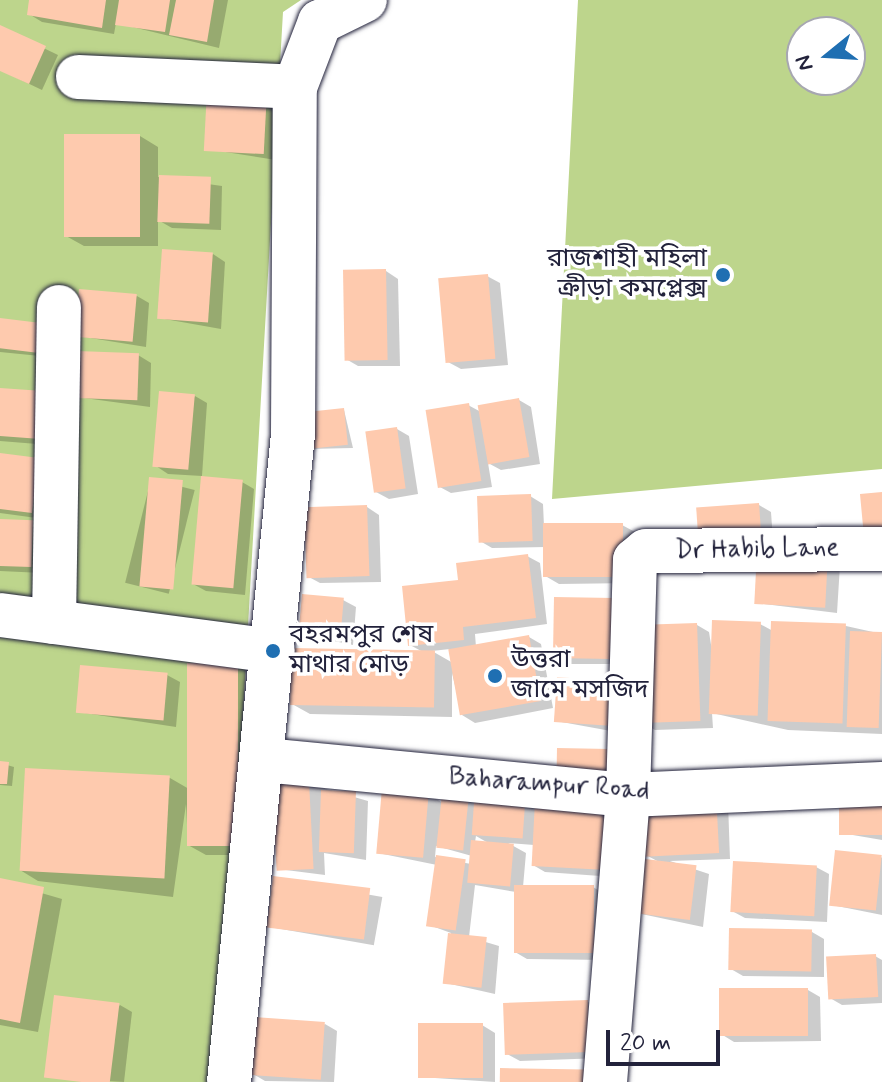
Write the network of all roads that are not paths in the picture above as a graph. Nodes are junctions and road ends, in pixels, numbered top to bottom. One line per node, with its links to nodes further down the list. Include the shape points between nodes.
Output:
1 (365, 0): 3 (street, via 320,22)
2 (78, 77): 3 (street)
3 (295, 87): 8 (street, via 293,434)
4 (59, 307): 7 (street)
5 (882, 549): 11 (street, Dr Habib Lane, via 646,551 635,560)
6 (0, 615): 7 (street)
7 (54, 622): 8 (street)
8 (273, 651): 9 (street)
9 (264, 760): 11 (street, Baharampur Road); 12 (street)
10 (882, 784): 11 (street, Baharampur Road)
11 (628, 795): 13 (street)
12 (229, 1082)
13 (605, 1082)

